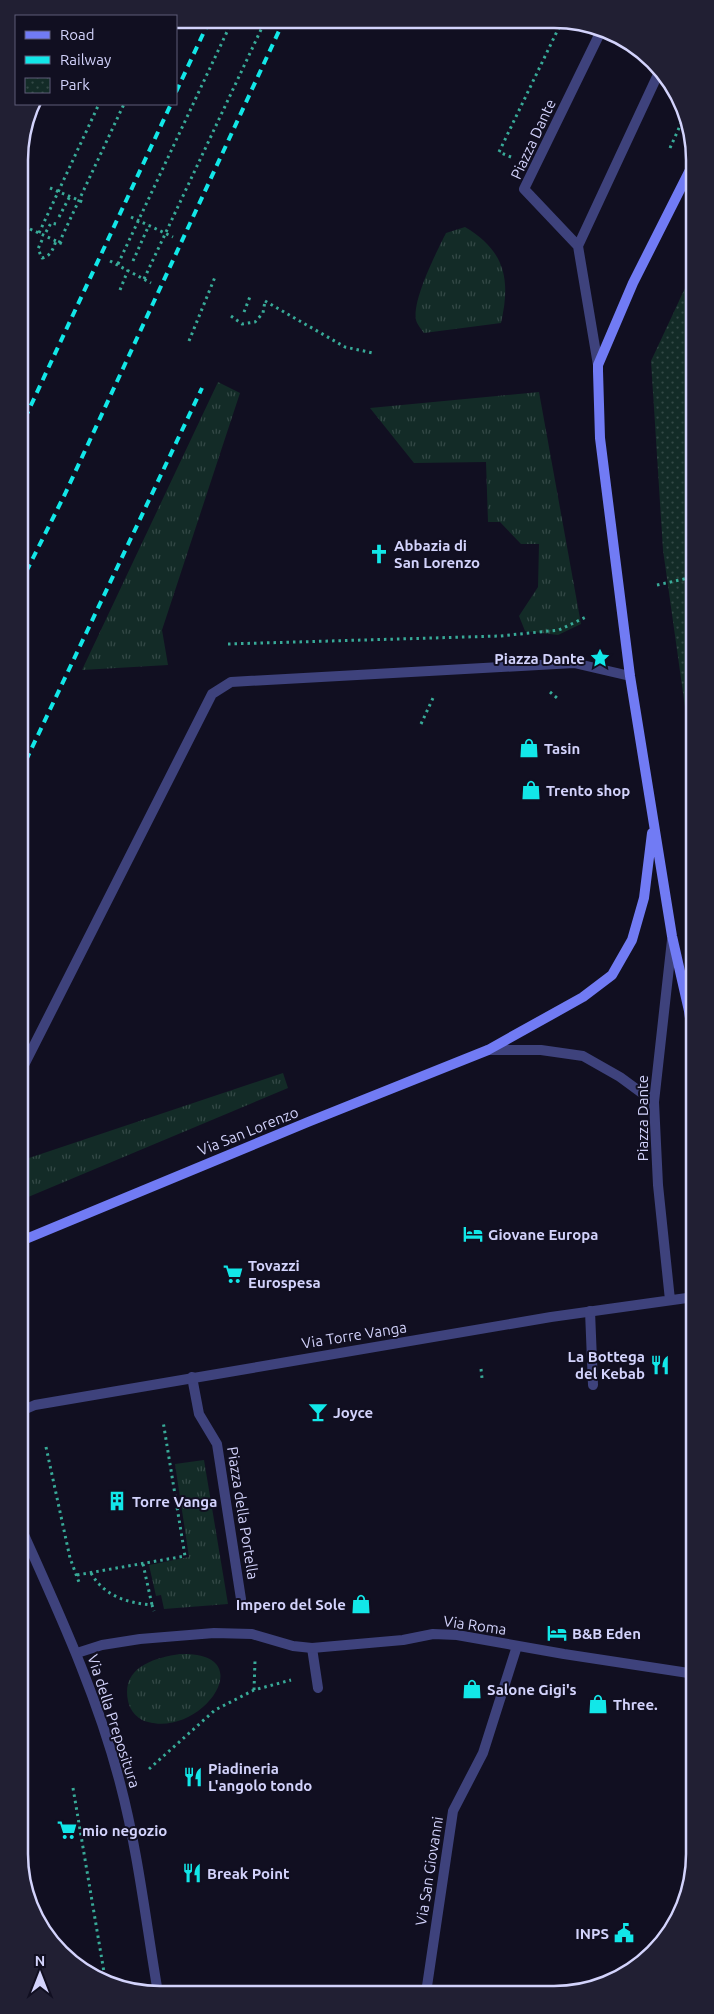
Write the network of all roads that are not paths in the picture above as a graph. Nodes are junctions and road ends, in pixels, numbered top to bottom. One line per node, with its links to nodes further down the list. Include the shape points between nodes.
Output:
1 (598, 35): 4 (street, Piazza Dante, via 524,189)
2 (657, 76): 4 (street)
3 (686, 176): 5 (main road, Piazza Dante, via 633,283)
4 (578, 246): 5 (street, Piazza Dante)
5 (598, 365): 6 (main road, Piazza Dante, via 600,438)
6 (630, 676): 7 (main road, Piazza Dante); 11 (street, via 574,663 231,682 212,694)
7 (653, 819): 8 (main road, Piazza Dante); 10 (main road, Via San Lorenzo, via 644,898 632,940 612,975 583,997)
8 (672, 936): 9 (main road, Piazza Dante); 12 (street, Piazza Dante)
9 (686, 998)
10 (488, 1050): 12 (street, Via San Lorenzo, via 541,1050 583,1056); 13 (main road, Via San Lorenzo)
11 (28, 1057)
12 (654, 1102): 15 (street, Piazza Dante, via 658,1184)
13 (28, 1238)
14 (686, 1298): 15 (street, Via Torre Vanga)
15 (670, 1300): 16 (street, Via Torre Vanga)
16 (590, 1311): 17 (street, Via Torre Vanga); 18 (street)
17 (192, 1377): 19 (street, Via Torre Vanga); 21 (street, Piazza della Portella, via 199,1414 218,1444)
18 (593, 1385)
19 (28, 1408)
20 (28, 1544): 24 (street, Via della Prepositura)
21 (241, 1599)
22 (517, 1646): 23 (street, Via Roma, via 433,1634 403,1640); 25 (street, Via Roma); 28 (street, Via San Giovanni, via 484,1753 454,1811)
23 (312, 1648): 24 (street, Via Roma, via 292,1646 252,1634 214,1634 140,1639); 26 (street)
24 (77, 1653): 27 (street, Via della Prepositura, via 120,1784)
25 (686, 1673)
26 (318, 1688)
27 (157, 1986)
28 (427, 1986)

